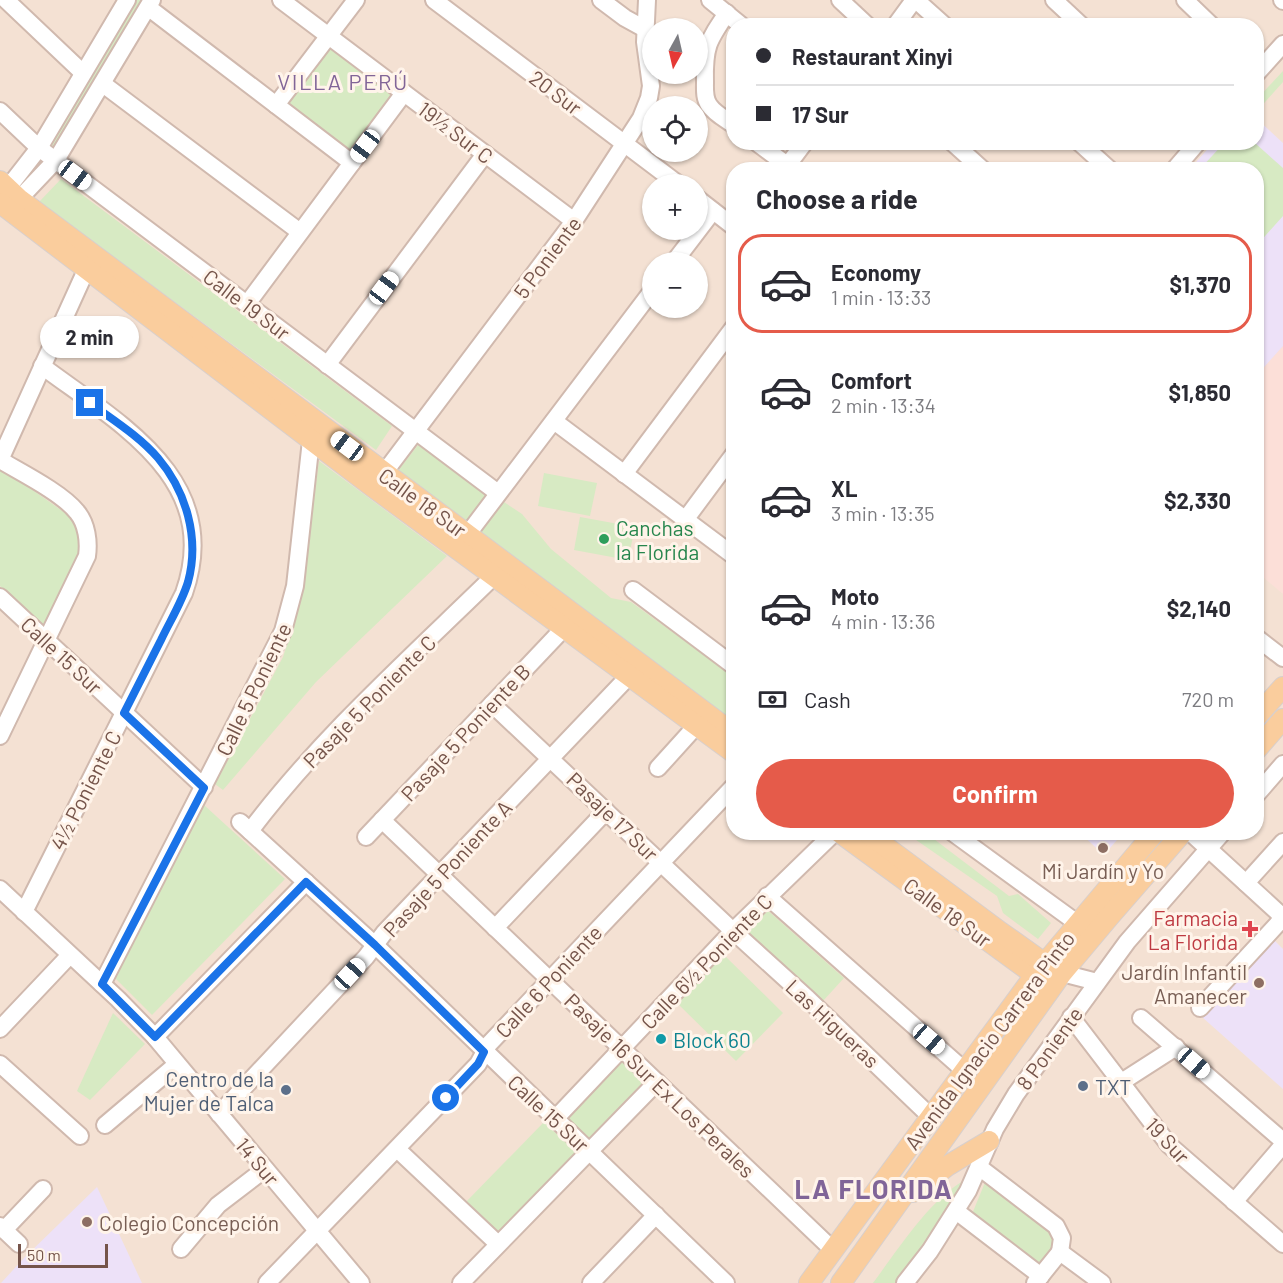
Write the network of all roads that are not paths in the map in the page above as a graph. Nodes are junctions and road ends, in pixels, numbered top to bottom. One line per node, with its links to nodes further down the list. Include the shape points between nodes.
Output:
1 (6, 0): 26 (street)
2 (281, 0): 23 (street, 19½ Sur C)
3 (356, 0): 23 (street)
4 (434, 0): 33 (street, 20 Sur)
5 (601, 0): 22 (street)
6 (647, 0): 15 (street, 5 Poniente)
7 (710, 0): 14 (street)
8 (840, 0): 17 (street)
9 (915, 0): 18 (street); 19 (street)
10 (1054, 0): 20 (street)
11 (1185, 0): 21 (street)
12 (123, 2): 26 (street)
13 (150, 4): 27 (street); 30 (street)
14 (727, 13): 16 (street); 32 (street, via 706,48 705,93 709,105)
15 (646, 18)
16 (733, 18)
17 (859, 18)
18 (901, 18)
19 (936, 18)
20 (1073, 18)
21 (1204, 18)
22 (642, 27)
23 (329, 36): 29 (street, 19½ Sur C); 30 (street)
24 (1283, 44): 25 (street)
25 (1264, 64)
26 (83, 73): 34 (street)
27 (103, 84): 41 (street); 54 (street)
28 (651, 84): 33 (street, 5 Poniente, via 641,118)
29 (404, 93): 40 (street, 19½ Sur C); 47 (street)
30 (276, 105): 47 (street)
31 (0, 111): 34 (street, Calle 19 Sur)
32 (726, 120)
33 (625, 144): 48 (street, 20 Sur); 52 (street, 5 Poniente)
34 (39, 148): 41 (street, Calle 19 Sur); 49 (street)
35 (766, 150): 42 (street)
36 (799, 150): 43 (street)
37 (961, 150): 44 (street)
38 (1088, 150): 45 (street)
39 (1191, 150): 46 (street)
40 (486, 154): 52 (street, 19½ Sur C); 60 (street)
41 (56, 160): 49 (street); 57 (street, Calle 19 Sur)
42 (780, 162)
43 (790, 162)
44 (974, 162)
45 (1101, 162)
46 (1181, 162)
47 (352, 163): 54 (street)
48 (665, 174)
49 (5, 197): 56 (main road, Calle 18 Sur); 68 (main road, Calle 18 Sur)
50 (708, 208): 51 (street)
51 (712, 211): 53 (street); 55 (street)
52 (574, 221): 63 (street, 5 Poniente)
53 (726, 221)
54 (300, 232): 57 (street)
55 (681, 252)
56 (87, 268): 61 (street); 64 (main road, Calle 18 Sur)
57 (247, 304): 60 (street, Calle 19 Sur)
58 (642, 304): 62 (street)
59 (726, 338): 67 (street)
60 (327, 365): 63 (street, Calle 19 Sur)
61 (42, 366): 65 (street); 85 (street, 4½ Poniente C, via 157,457 179,489 187,511 191,568 184,593)
62 (554, 421): 67 (street); 69 (street)
63 (415, 432): 68 (street, 5 Poniente); 69 (street, Calle 19 Sur)
64 (311, 440): 68 (main road, Calle 18 Sur); 96 (street, Calle 5 Poniente, via 289,614 276,648)
65 (0, 460): 77 (street, via 50,489 78,512 89,540 87,556)
66 (726, 465): 70 (street)
67 (624, 474): 70 (street)
68 (379, 480): 71 (main road, Calle 18 Sur)
69 (498, 493): 71 (street)
70 (685, 520): 72 (street)
71 (462, 541): 73 (main road, Calle 18 Sur); 88 (main road, Calle 18 Sur)
72 (726, 550)
73 (494, 576): 76 (main road, Calle 18 Sur); 100 (street, Pasaje 5 Poniente C)
74 (633, 590): 80 (street)
75 (0, 597): 77 (street, Calle 15 Sur)
76 (564, 628): 81 (main road, Calle 18 Sur); 83 (street, Pasaje 5 Poniente B)
77 (46, 640): 85 (street, Calle 15 Sur); 89 (street)
78 (1264, 643): 79 (street)
79 (1283, 658)
80 (726, 660)
81 (629, 676): 87 (main road, Calle 18 Sur); 92 (street, Pasaje 5 Poniente A)
82 (1283, 687): 84 (main road)
83 (492, 704): 92 (street, Pasaje 17 Sur); 99 (street, Pasaje 5 Poniente B)
84 (1264, 708)
85 (124, 713): 96 (street, Calle 15 Sur); 118 (street, 4½ Poniente C)
86 (1283, 719): 90 (main road)
87 (696, 726): 91 (main road, Calle 18 Sur); 94 (street)
88 (726, 728)
89 (0, 736)
90 (1264, 741)
91 (726, 747)
92 (552, 758): 98 (street, Pasaje 17 Sur); 113 (street, Pasaje 5 Poniente A)
93 (1283, 764): 95 (street)
94 (658, 768)
95 (1264, 786)
96 (204, 788): 129 (street, Calle 5 Poniente)
97 (726, 794): 112 (street, Calle 6 Poniente)
98 (606, 811): 112 (street, Pasaje 17 Sur); 121 (street)
99 (382, 820): 101 (street, Pasaje 5 Poniente B); 113 (street, Pasaje 16 Sur Ex Los Perales)
100 (245, 826): 114 (street, Calle 15 Sur)
101 (366, 837)
102 (828, 840): 117 (street, Calle 6½ Poniente C)
103 (849, 840): 125 (main road, Calle 18 Sur)
104 (876, 840): 125 (main road, Calle 18 Sur)
105 (963, 840): 120 (street)
106 (1148, 840): 120 (main road, Avenida Ignacio Carrera Pinto)
107 (1176, 840): 126 (main road, Avenida Ignacio Carrera Pinto)
108 (1200, 840): 111 (street)
109 (1216, 840): 111 (street, 8 Poniente)
110 (1283, 842): 115 (street)
111 (1209, 848): 115 (street); 128 (street, 8 Poniente, via 1148,916)
112 (661, 862): 122 (street, Pasaje 17 Sur); 127 (street, Calle 6 Poniente)
113 (440, 875): 121 (street, Pasaje 16 Sur Ex Los Perales); 123 (street, Pasaje 5 Poniente A)
114 (306, 882): 123 (street, Calle 15 Sur); 134 (street)
115 (1246, 883): 119 (street)
116 (2, 895): 118 (street, 14 Sur)
117 (767, 896): 122 (street, Calle 6½ Poniente C); 140 (street)
118 (24, 912): 124 (street, 14 Sur)
119 (1283, 917): 130 (street)
120 (1077, 923): 125 (main road, Avenida Ignacio Carrera Pinto)
121 (495, 928): 127 (street, Pasaje 16 Sur Ex Los Perales)
122 (733, 931): 136 (street, Calle 6½ Poniente C); 144 (street, Las Higueras)
123 (375, 945): 137 (street, Calle 15 Sur); 143 (street, Pasaje 5 Poniente A)
124 (70, 955): 129 (street, 14 Sur); 133 (street)
125 (1040, 969): 126 (main road); 140 (main road, Avenida Ignacio Carrera Pinto)
126 (1065, 970): 128 (street); 156 (main road, Avenida Ignacio Carrera Pinto)
127 (549, 979): 136 (street, Pasaje 16 Sur Ex Los Perales); 137 (street, Calle 6 Poniente)
128 (1097, 982): 131 (street, 8 Poniente)
129 (102, 984): 134 (street, 14 Sur)
130 (1200, 1008)
131 (1071, 1017): 142 (street, 19 Sur); 148 (street, 8 Poniente, via 1008,1105)
132 (1141, 1018): 135 (street)
133 (0, 1029)
134 (155, 1037): 139 (street, 14 Sur)
135 (1176, 1047): 142 (street); 149 (street)
136 (622, 1049): 141 (street, Pasaje 16 Sur Ex Los Perales); 145 (street, Calle 6½ Poniente C)
137 (484, 1052): 145 (street, Calle 15 Sur); 150 (street, Calle 6 Poniente, via 478,1064)
138 (0, 1064): 147 (street)
139 (177, 1064): 143 (street, 14 Sur); 146 (street)
140 (964, 1071): 144 (main road, Avenida Ignacio Carrera Pinto)
141 (657, 1083): 151 (street); 165 (street, Pasaje 16 Sur Ex Los Perales)
142 (1120, 1083): 155 (street, 19 Sur, via 1169,1145)
143 (219, 1114): 153 (street, 14 Sur)
144 (931, 1117): 165 (main road, Avenida Ignacio Carrera Pinto)
145 (555, 1119): 151 (street, Calle 15 Sur)
146 (105, 1125)
147 (80, 1136)
148 (989, 1141): 152 (street, 8 Poniente); 156 (main road, via 937,1173)
149 (1283, 1143): 155 (street)
150 (397, 1149): 160 (street, Calle 6 Poniente); 162 (street)
151 (590, 1151): 158 (street, Calle 15 Sur); 162 (street)
152 (979, 1167): 157 (street, 8 Poniente); 166 (street, via 1056,1226 1062,1238)
153 (265, 1169): 160 (street, 14 Sur); 164 (street, via 218,1205)
154 (43, 1189): 159 (street)
155 (1234, 1202): 163 (street, 19 Sur)
156 (893, 1209): 174 (main road, Avenida Ignacio Carrera Pinto)
157 (956, 1211): 167 (street); 175 (street, 8 Poniente)
158 (656, 1215): 171 (street); 172 (street, Calle 15 Sur)
159 (2, 1228): 161 (street)
160 (317, 1231): 168 (street, Calle 6 Poniente); 169 (street, 14 Sur)
161 (19, 1244)
162 (498, 1244): 170 (street)
163 (1283, 1244)
164 (181, 1249)
165 (833, 1251): 173 (main road, Avenida Ignacio Carrera Pinto)
166 (1060, 1252): 167 (street); 176 (street)
167 (1038, 1279)
168 (267, 1283)
169 (361, 1283)
170 (461, 1283)
171 (591, 1283)
172 (726, 1283)
173 (809, 1283)
174 (841, 1283)
175 (905, 1283)
176 (1102, 1283)

